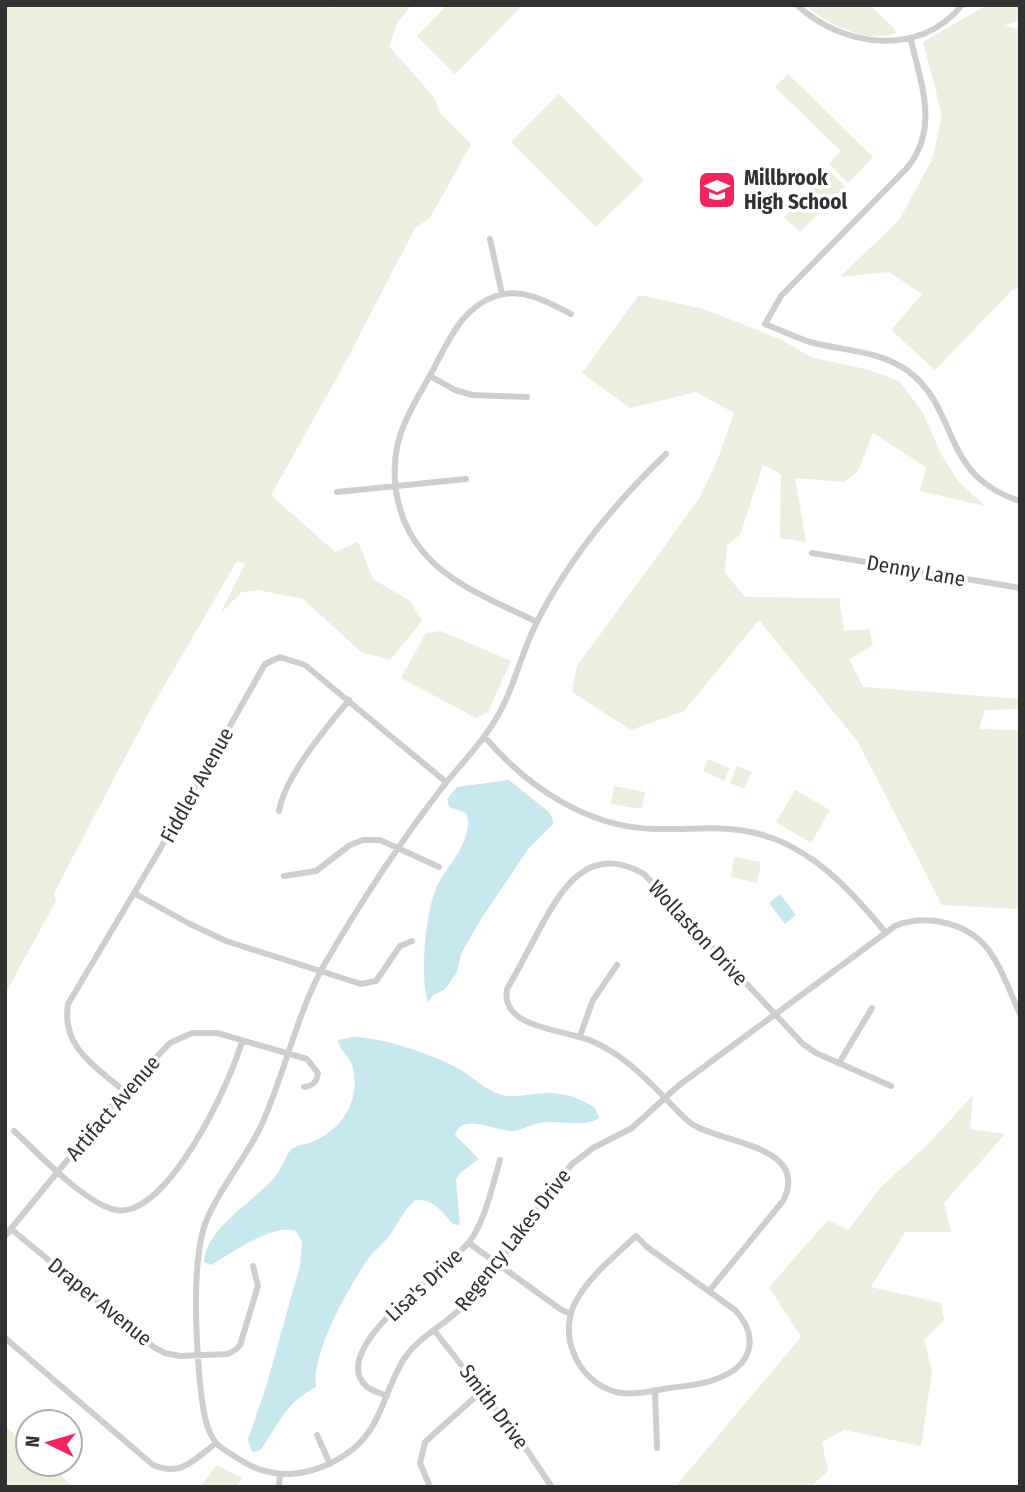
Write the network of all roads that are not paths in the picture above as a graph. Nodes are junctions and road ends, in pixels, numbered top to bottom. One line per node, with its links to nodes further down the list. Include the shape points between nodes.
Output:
1 (797, 5): 3 (street, via 818,23 844,34 875,41)
2 (962, 5): 3 (street, via 942,25)
3 (911, 40): 13 (street, via 926,114 919,153 781,296 765,324 810,341 878,355 908,372 930,394 970,470 1002,496)
4 (489, 239): 5 (street)
5 (502, 294): 6 (street, via 533,296); 7 (street, via 466,314)
6 (571, 314)
7 (430, 376): 8 (street, via 472,394); 11 (street, via 400,435)
8 (527, 397)
9 (666, 454): 16 (street, via 595,533)
10 (466, 479): 11 (street)
11 (396, 486): 12 (street); 16 (street, via 410,531 434,563)
12 (337, 492)
13 (1020, 501)
14 (812, 552): 15 (street, Denny Lane)
15 (1020, 588)
16 (537, 622): 18 (street, via 507,700)
17 (348, 700): 19 (street, Fiddler Avenue); 20 (street, via 288,784); 24 (street, Fiddler Avenue, via 295,661 280,657 265,664)
18 (484, 737): 19 (street); 25 (street, via 558,800 585,814 618,825 656,830 725,828 774,839 826,869)
19 (446, 782): 21 (street)
20 (279, 811)
21 (398, 847): 22 (street); 23 (street, via 363,840 316,871); 28 (street)
22 (439, 867)
23 (284, 876)
24 (134, 892): 28 (street, via 206,933); 38 (street, Fiddler Avenue, via 72,996 65,1017 75,1046)
25 (885, 932): 30 (street, Regency Lakes Drive); 31 (street, Regency Lakes Drive, via 925,919 969,933 992,955)
26 (412, 942): 28 (street, via 400,946 376,981 361,984)
27 (617, 965): 32 (street, via 593,1000)
28 (321, 970): 34 (street)
29 (872, 1008): 35 (street)
30 (774, 1014): 32 (street, Wollaston Drive, via 644,874 619,865 598,865 578,874 560,893 506,997 518,1018); 35 (street, via 803,1044); 39 (street, Regency Lakes Drive)
31 (1020, 1014)
32 (580, 1036): 39 (street, Wollaston Drive, via 620,1057)
33 (242, 1041): 34 (street, Artifact Avenue); 38 (street, Artifact Avenue, via 216,1033 192,1033 170,1043); 42 (street, via 220,1099 194,1144 159,1191 136,1208 116,1210 92,1200)
34 (289, 1055): 37 (street, Artifact Avenue, via 307,1059 318,1073 313,1085); 52 (street, via 260,1128 203,1229 198,1258)
35 (839, 1063): 36 (street)
36 (891, 1086)
37 (304, 1087)
38 (124, 1091): 42 (street, Artifact Avenue)
39 (665, 1097): 46 (street, Regency Lakes Drive, via 632,1129 572,1164); 48 (street, Wollaston Drive, via 693,1125 768,1152 787,1172 783,1201)
40 (14, 1131): 42 (street)
41 (500, 1160): 45 (street, Lisa's Drive)
42 (59, 1172): 43 (street, Artifact Avenue)
43 (11, 1229): 44 (street, Artifact Avenue); 52 (street, Draper Avenue, via 155,1348 173,1355)
44 (5, 1236)
45 (469, 1243): 46 (street); 55 (street, Lisa's Drive, via 398,1305 368,1343 360,1362 361,1379 368,1388)
46 (497, 1263): 49 (street); 50 (street, Regency Lakes Drive, via 463,1307)
47 (253, 1266): 52 (street, Draper Avenue, via 258,1286 240,1345 228,1354)
48 (709, 1291): 49 (street, via 636,1236 580,1294); 54 (street, via 743,1318 750,1333 747,1356 716,1379)
49 (571, 1314): 54 (street, via 572,1350 592,1379 616,1392)
50 (434, 1329): 53 (street, Smith Drive); 55 (street, Regency Lakes Drive, via 409,1352)
51 (5, 1338): 57 (street, via 153,1465 167,1471 178,1469)
52 (197, 1355): 57 (street, via 204,1412)
53 (483, 1390): 62 (street, via 425,1441 420,1463); 63 (street, Smith Drive)
54 (655, 1390): 58 (street)
55 (387, 1396): 59 (street, Regency Lakes Drive, via 363,1440)
56 (317, 1435): 59 (street)
57 (216, 1443): 60 (street, Regency Lakes Drive, via 258,1469)
58 (657, 1448)
59 (330, 1464): 60 (street, Regency Lakes Drive)
60 (280, 1474): 61 (street)
61 (279, 1487)
62 (430, 1487)
63 (552, 1487)

